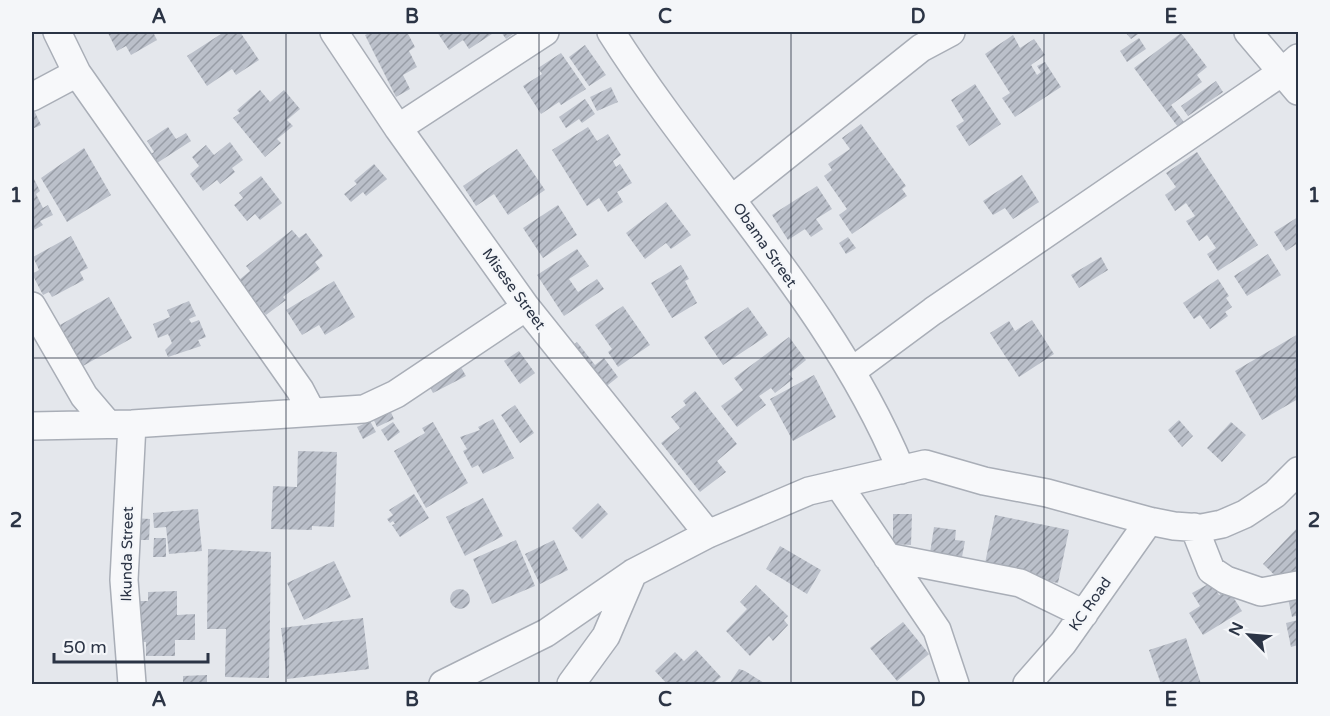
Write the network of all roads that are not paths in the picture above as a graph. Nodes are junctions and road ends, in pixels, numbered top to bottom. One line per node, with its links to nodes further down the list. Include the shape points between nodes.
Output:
1 (57, 32): 8 (street)
2 (334, 32): 11 (street, Misese Street)
3 (545, 32): 11 (street)
4 (611, 32): 12 (street, Obama Street, via 665,113)
5 (951, 32): 7 (street)
6 (1248, 32): 9 (street)
7 (917, 40): 12 (street)
8 (77, 73): 10 (street); 16 (street)
9 (1293, 74): 15 (street, via 933,311)
10 (32, 97)
11 (398, 128): 14 (street, Misese Street)
12 (732, 199): 15 (street, Obama Street)
13 (32, 306): 17 (street, via 84,396)
14 (526, 307): 16 (street, via 396,394 364,408); 24 (street, Misese Street)
15 (852, 371): 19 (street, Obama Street)
16 (311, 411): 17 (street)
17 (119, 424): 18 (street); 29 (street, Ikunda Street)
18 (32, 426)
19 (901, 470): 21 (street); 22 (street, via 925,464)
20 (1299, 471): 23 (street, via 1275,494 1245,514 1222,524)
21 (838, 484): 24 (street, via 809,491); 25 (street)
22 (1149, 521): 23 (street); 28 (street, KC Road)
23 (1194, 528): 27 (street, via 1211,570 1226,580 1261,592)
24 (708, 534): 26 (street)
25 (887, 556): 28 (street, via 1020,583); 32 (street, via 937,630)
26 (633, 573): 30 (street, via 546,633); 31 (street, via 606,636)
27 (1299, 585)
28 (1084, 614): 33 (street, KC Road)
29 (132, 684)
30 (443, 684)
31 (571, 684)
32 (955, 684)
33 (1027, 684)

